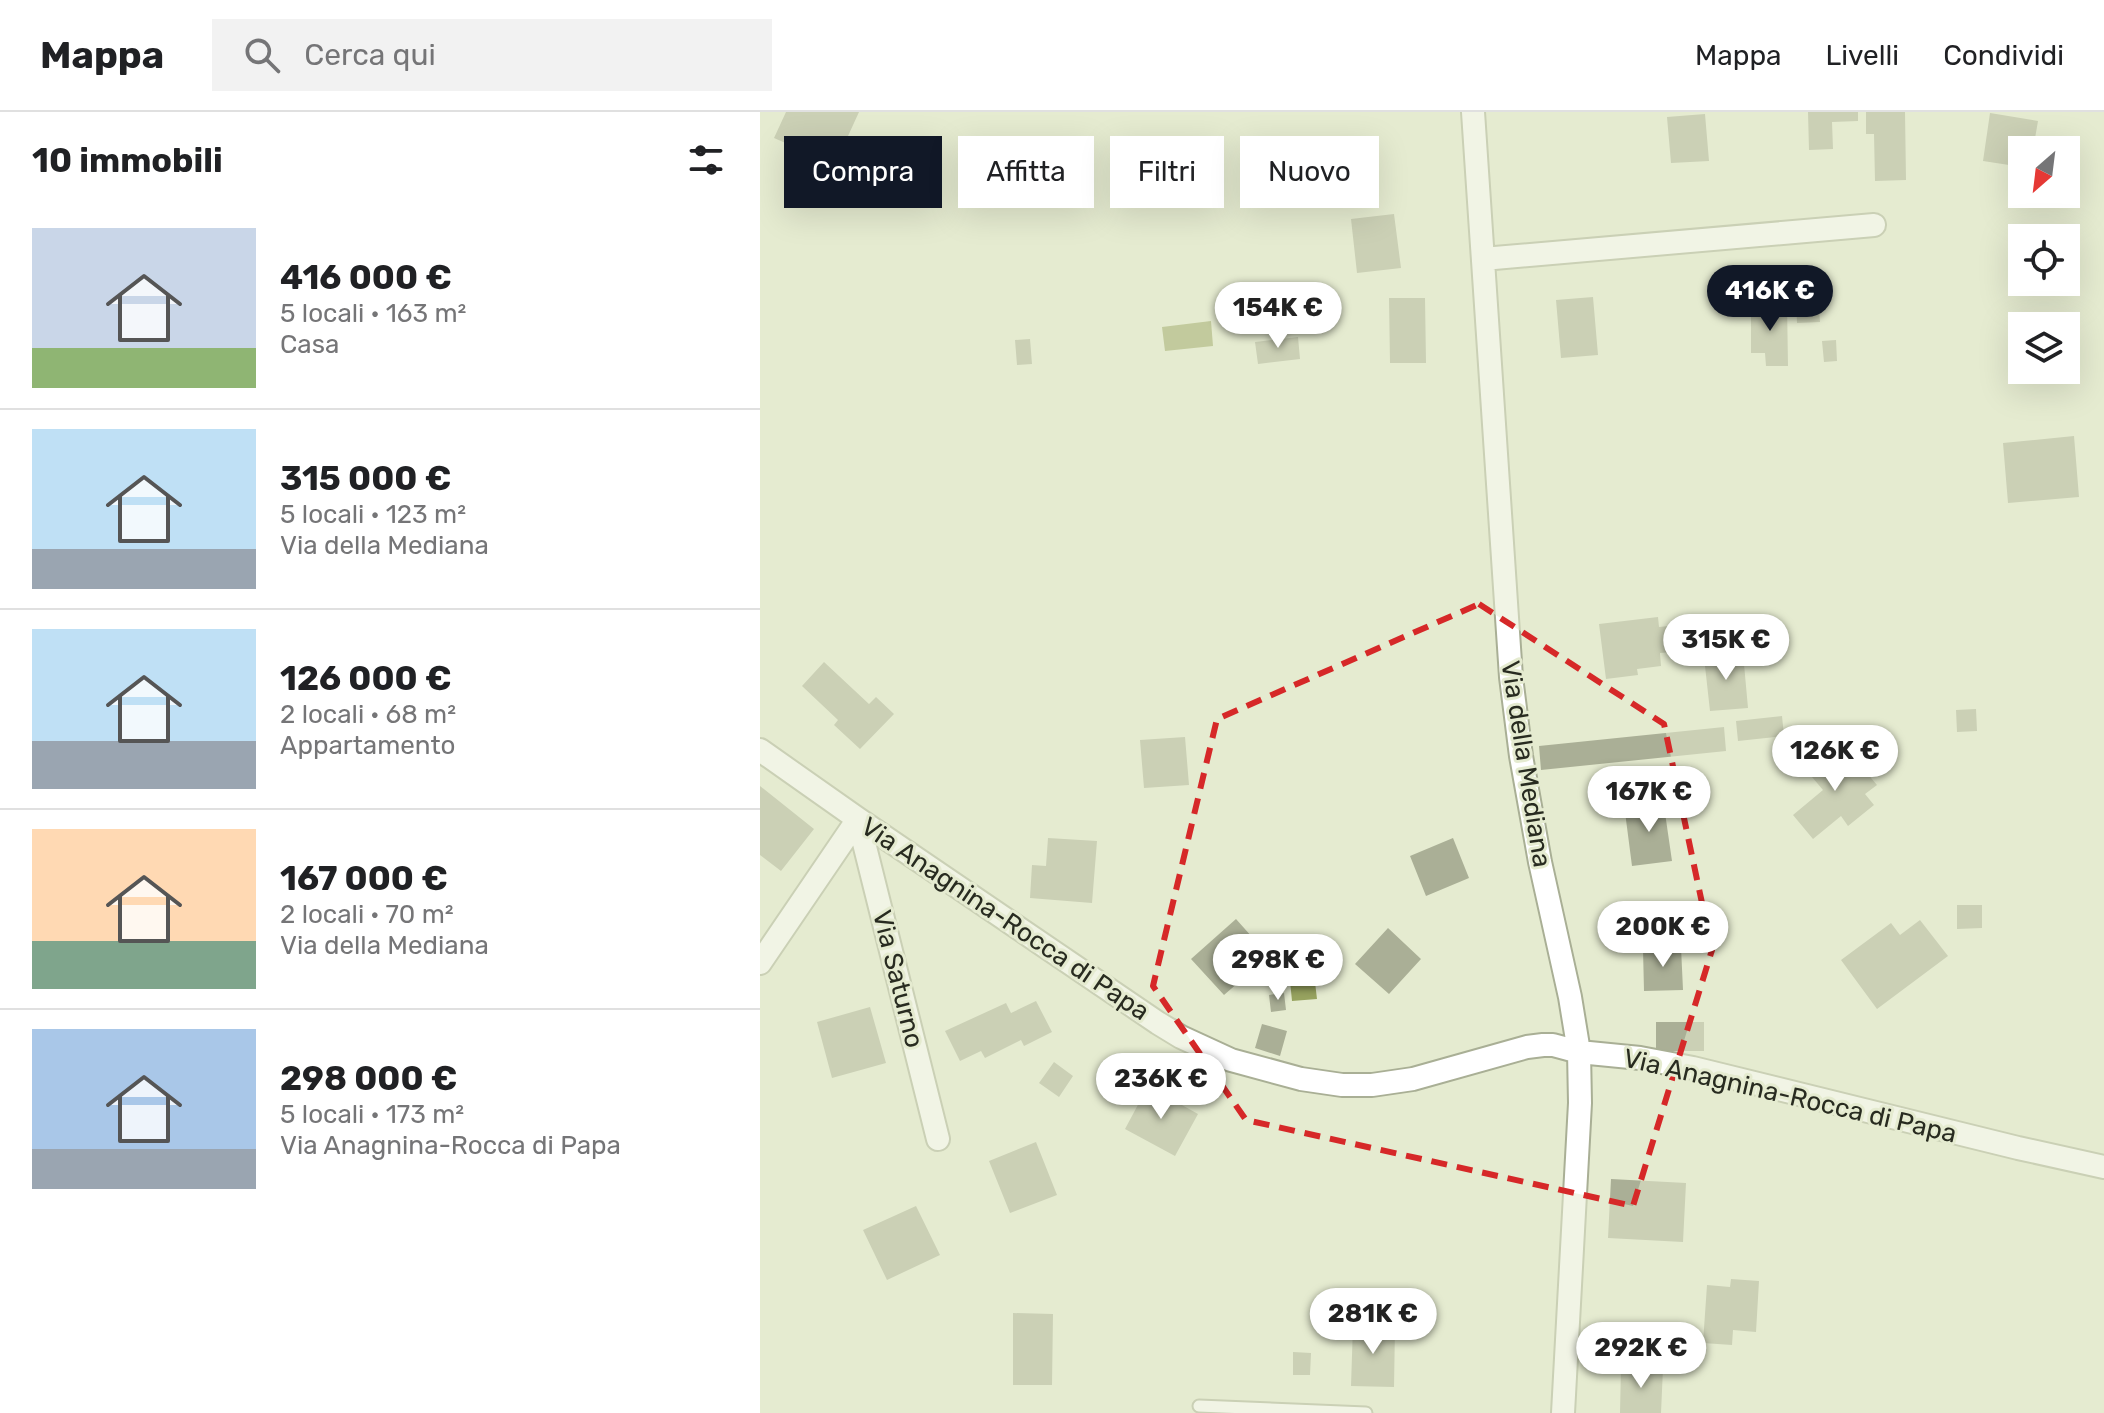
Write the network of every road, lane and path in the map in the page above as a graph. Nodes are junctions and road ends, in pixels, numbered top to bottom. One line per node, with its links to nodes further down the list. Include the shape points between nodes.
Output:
1 (1473, 112): 3 (street, Via della Mediana)
2 (1874, 225): 3 (street)
3 (1483, 259): 7 (street, Via della Mediana, via 1515,709)
4 (760, 750): 5 (street, Via Anagnina-Rocca di Papa)
5 (858, 819): 6 (street); 7 (street, Via Anagnina-Rocca di Papa, via 1168,1029 1256,1068 1315,1082 1372,1085 1426,1077 1527,1047 1553,1045); 8 (street, Via Saturno)
6 (760, 963)
7 (1579, 1052): 9 (street, Via Anagnina-Rocca di Papa, via 1693,1068); 12 (street, Via della Mediana)
8 (938, 1139)
9 (2104, 1167)
10 (1199, 1406): 11 (lane)
11 (1366, 1413)
12 (1563, 1413)

